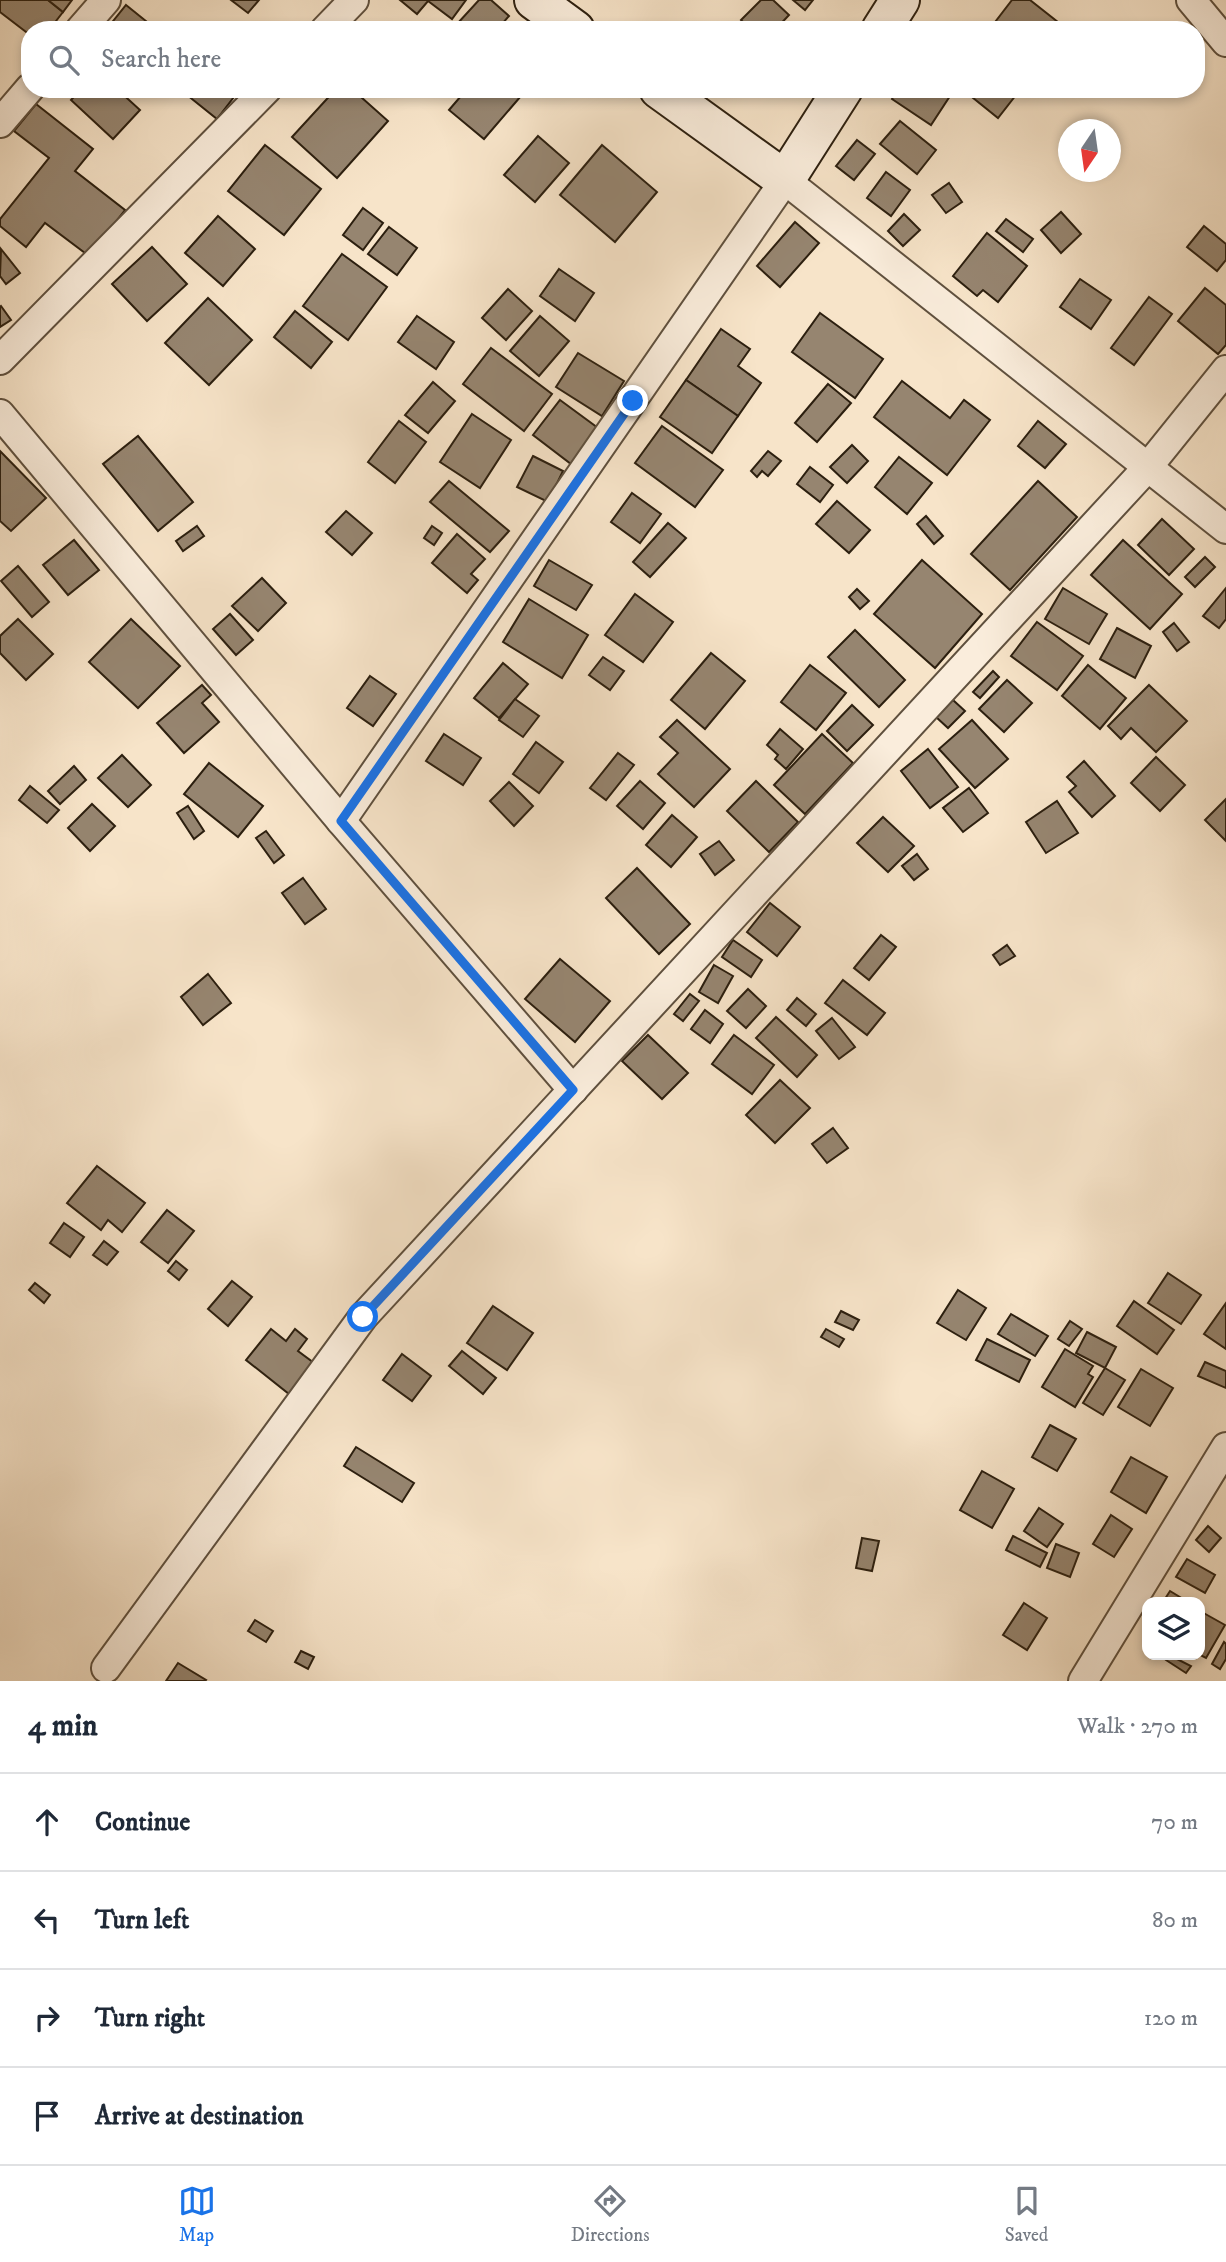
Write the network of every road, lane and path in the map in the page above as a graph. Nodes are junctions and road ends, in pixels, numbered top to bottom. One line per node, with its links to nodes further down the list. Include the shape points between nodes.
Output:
1 (106, 0): 6 (street)
2 (354, 0): 7 (street)
3 (534, 0): 8 (street)
4 (900, 0): 9 (street)
5 (1191, 0): 10 (street)
6 (88, 21)
7 (334, 21)
8 (563, 21)
9 (887, 21)
10 (1226, 42)
11 (21, 98): 15 (street)
12 (258, 98): 17 (street)
13 (671, 98): 16 (street)
14 (837, 98): 16 (street)
15 (0, 123)
16 (785, 180): 20 (street); 22 (street)
17 (0, 360)
18 (1226, 370): 20 (street)
19 (0, 414): 22 (street)
20 (1147, 468): 21 (street); 23 (street)
21 (1226, 529)
22 (341, 821): 23 (street)
23 (573, 1090): 25 (street, via 363,1317)
24 (1226, 1447): 26 (street)
25 (106, 1668)
26 (1083, 1681)

